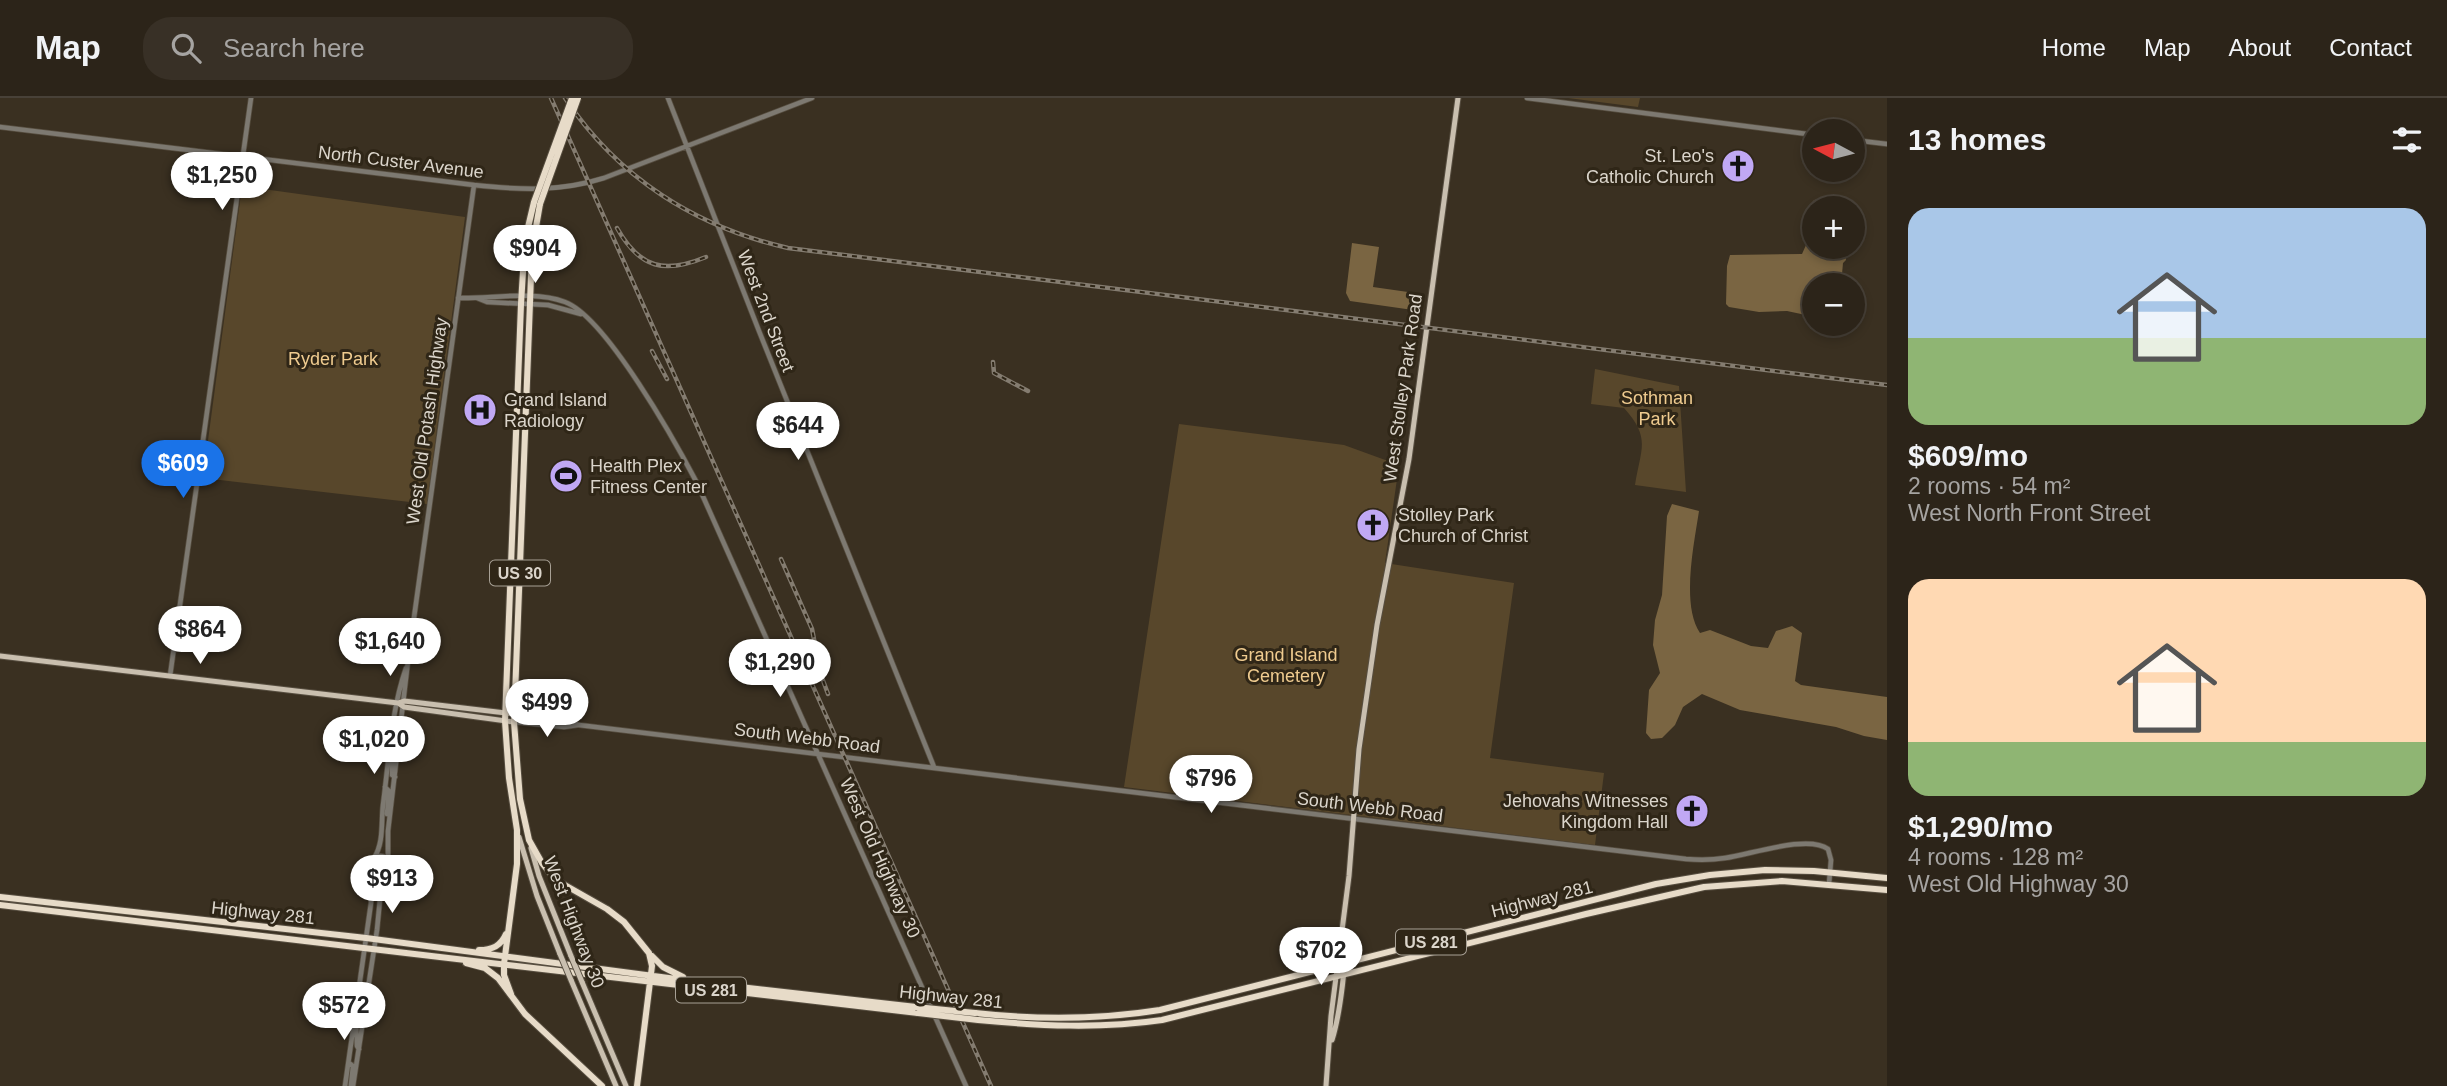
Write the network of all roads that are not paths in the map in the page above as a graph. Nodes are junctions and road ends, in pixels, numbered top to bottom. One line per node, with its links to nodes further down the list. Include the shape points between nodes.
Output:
1 (251, 98): 13 (street)
2 (572, 98): 15 (highway, West Highway 30 / US 30, bridge)
3 (579, 98): 15 (highway, West Highway 30 / US 30, bridge)
4 (668, 98): 12 (street, West 2nd Street)
5 (812, 98): 12 (street, North Custer Avenue)
6 (1458, 98): 28 (main road, West Stolley Park Road, via 1409,459 1377,625)
7 (1527, 98): 9 (street)
8 (0, 127): 13 (street, North Custer Avenue)
9 (1802, 133)
10 (1866, 142): 11 (street)
11 (1887, 144)
12 (687, 147): 14 (street, North Custer Avenue, via 565,188 532,191); 25 (street, West 2nd Street)
13 (243, 156): 14 (street, North Custer Avenue); 19 (street)
14 (474, 185): 16 (street, West Old Potash Highway)
15 (537, 203): 17 (highway, West Highway 30 / US 30)
16 (458, 298): 17 (street, West Old Highway 30); 20 (street, West Old Potash Highway)
17 (526, 301): 21 (highway, West Highway 30 / US 30); 22 (highway, West Highway 30 / US 30); 24 (street, West Old Highway 30, via 582,314 606,338 673,437)
18 (0, 656): 19 (main road, South Webb Road)
19 (170, 676): 20 (main road, South Webb Road)
20 (402, 703): 21 (main road, South Webb Road); 23 (street, West Old Potash Highway); 26 (street, West Old Potash Highway)
21 (505, 717): 22 (main road, South Webb Road); 30 (highway, West Highway 30 / US 30)
22 (514, 718): 24 (street, South Webb Road); 31 (highway, West Highway 30 / US 30, via 520,799)
23 (391, 749): 26 (street); 27 (street, West Old Potash Highway)
24 (818, 753): 25 (street, South Webb Road); 67 (street, West Old Highway 30)
25 (935, 768): 28 (street, South Webb Road)
26 (395, 777): 29 (street, West Old Potash Highway)
27 (385, 787): 29 (street, via 389,791); 32 (street, West Old Potash Highway, via 380,847)
28 (1353, 820): 34 (street, South Webb Road, via 1698,860 1818,844 1829,852); 51 (main road, West Stolley Park Road, via 1343,932 1346,942)
29 (389, 822): 33 (street, West Old Potash Highway)
30 (517, 830): 42 (highway); 64 (main road, West Highway 30 / US 30, bridge, via 537,896)
31 (529, 840): 48 (highway, via 556,880 624,922); 65 (main road, West Highway 30 / US 30, bridge, via 539,876)
32 (374, 858): 33 (street); 35 (street)
33 (388, 860): 36 (street, via 391,869)
34 (1830, 872): 37 (highway, Highway 281 / US 281); 38 (street, South Webb Road); 51 (highway, Highway 281 / US 281, via 1765,870 1684,879)
35 (372, 874): 36 (street); 43 (street)
36 (385, 877): 44 (street)
37 (1887, 878)
38 (1829, 884): 39 (highway, Highway 281 / US 281); 52 (highway, Highway 281 / US 281, via 1751,882 1677,892)
39 (1887, 890)
40 (0, 897): 43 (highway, Highway 281 / US 281)
41 (0, 905): 45 (highway, Highway 281 / US 281)
42 (510, 918): 47 (highway, via 503,940 494,948); 50 (highway)
43 (366, 938): 44 (highway, Highway 281 / US 281); 45 (street)
44 (376, 940): 46 (street); 47 (highway, Highway 281 / US 281)
45 (365, 947): 46 (highway, Highway 281 / US 281); 58 (street)
46 (374, 948): 49 (highway, Highway 281 / US 281); 59 (street)
47 (443, 948): 50 (highway, Highway 281 / US 281)
48 (649, 953): 53 (highway); 54 (highway, via 670,971)
49 (441, 956): 50 (highway, Highway 281 / US 281); 55 (highway, via 485,968)
50 (505, 961): 53 (highway, Highway 281 / US 281); 55 (highway)
51 (1340, 965): 52 (main road, West Stolley Park Road); 57 (highway, Highway 281 / US 281, via 1132,1015 1054,1020)
52 (1339, 977): 57 (highway, Highway 281 / US 281, via 1187,1016 1133,1024 1066,1027); 68 (main road, West Stolley Park Road)
53 (650, 979): 54 (highway, Highway 281 / US 281); 56 (highway, Highway 281 / US 281); 66 (highway)
54 (702, 982): 56 (highway, Highway 281 / US 281)
55 (511, 994): 63 (highway, via 536,1026)
56 (917, 1010): 57 (highway, Highway 281 / US 281, bridge)
57 (976, 1016)
58 (355, 1017): 59 (street); 60 (street)
59 (359, 1049): 62 (street)
60 (349, 1063): 61 (street); 62 (street, via 353,1066)
61 (345, 1086)
62 (352, 1086)
63 (602, 1086)
64 (616, 1086)
65 (626, 1086)
66 (637, 1086)
67 (966, 1086)
68 (1326, 1086)

